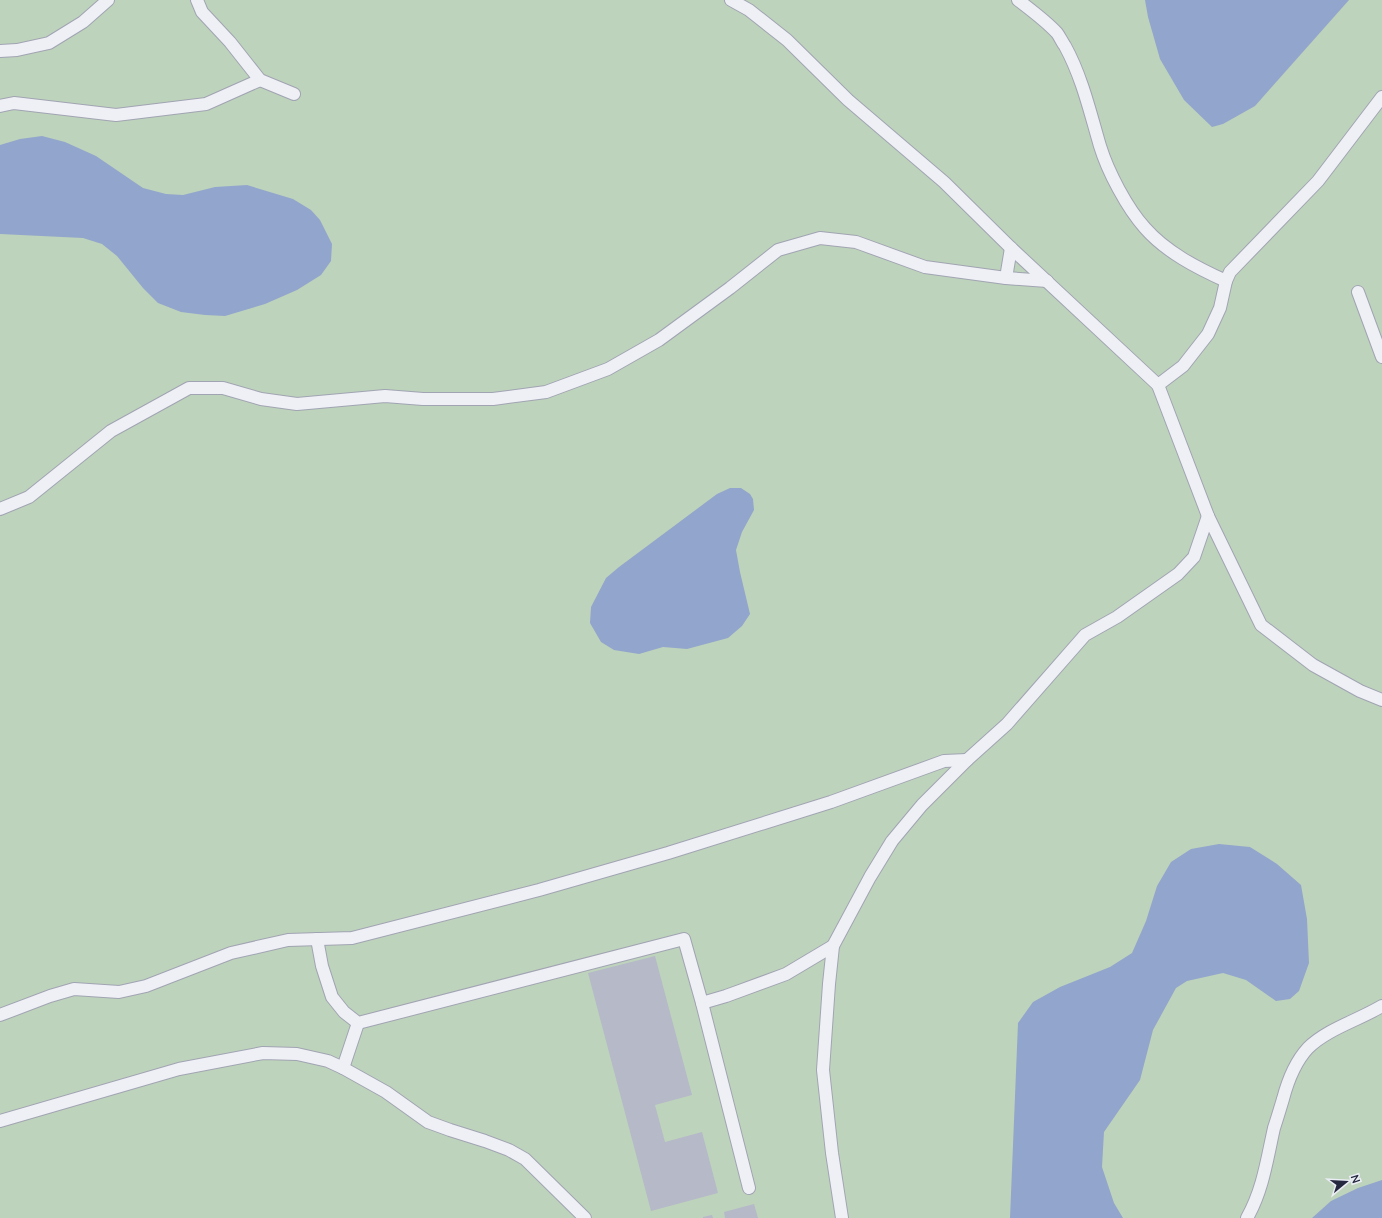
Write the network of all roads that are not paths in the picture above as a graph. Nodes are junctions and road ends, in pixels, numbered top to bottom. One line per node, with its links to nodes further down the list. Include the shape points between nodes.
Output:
1 (108, 0): 5 (lane, via 83,22 49,43)
2 (197, 0): 6 (lane, via 202,12)
3 (731, 0): 10 (lane, via 749,10 788,40 848,100 944,182)
4 (1018, 0): 13 (lane, via 1057,34 1073,61 1101,148 1121,194 1145,228 1170,251)
5 (0, 52)
6 (260, 80): 7 (lane); 9 (lane, via 206,104 116,115 14,103)
7 (294, 94)
8 (1382, 97): 13 (lane, via 1318,181 1230,272)
9 (0, 106)
10 (1012, 248): 11 (lane); 12 (lane)
11 (1006, 278): 12 (lane); 17 (lane, via 925,267 856,242 820,238 778,250 659,340 608,369 546,392 493,399 385,396 297,404 261,399 223,388 189,388 111,431 29,497)
12 (1047, 281): 16 (lane)
13 (1226, 281): 16 (lane, via 1220,308 1208,334 1183,366)
14 (1358, 292): 15 (lane)
15 (1382, 357)
16 (1158, 385): 18 (lane)
17 (0, 509)
18 (1208, 516): 19 (lane, via 1261,624 1313,665); 20 (lane, via 1194,557 1178,574 1117,618 1085,635 1007,724)
19 (1382, 700)
20 (967, 760): 21 (lane, via 944,761 832,802 539,890 352,938); 22 (lane, via 922,805 892,841)
21 (317, 939): 25 (lane, via 288,940 231,953 139,988 119,992 74,989); 26 (lane, via 332,997 344,1012)
22 (833, 946): 23 (lane, via 786,974); 31 (lane, via 823,1070)
23 (702, 1003): 26 (lane, via 684,939); 29 (lane)
24 (1382, 1006): 32 (lane, via 1323,1036 1297,1062 1274,1128 1266,1172 1255,1205)
25 (0, 1015)
26 (358, 1023): 27 (lane)
27 (343, 1068): 28 (lane, via 328,1061 297,1054 263,1053 179,1069); 30 (lane, via 386,1092 428,1122 509,1150 525,1159)
28 (0, 1121)
29 (750, 1188)
30 (585, 1218)
31 (842, 1218)
32 (1247, 1218)

